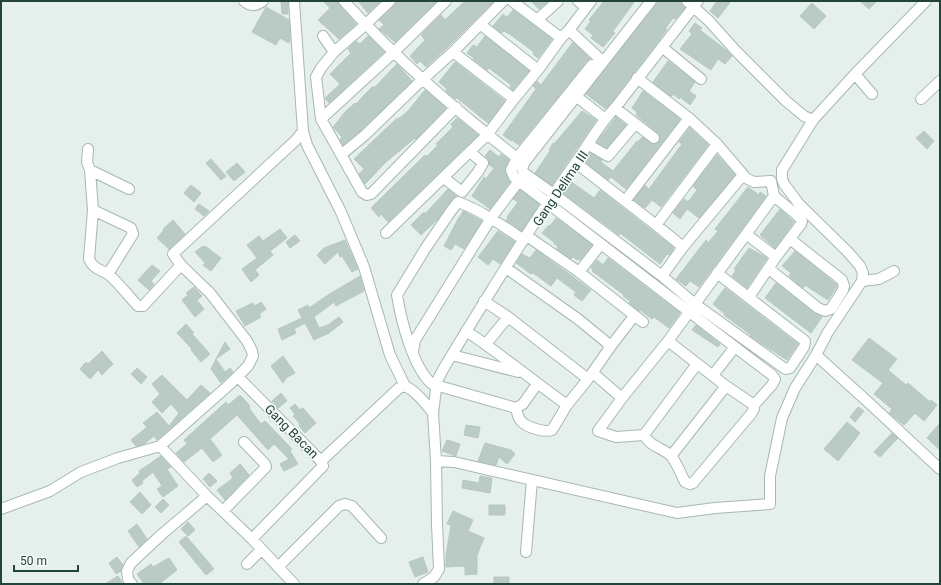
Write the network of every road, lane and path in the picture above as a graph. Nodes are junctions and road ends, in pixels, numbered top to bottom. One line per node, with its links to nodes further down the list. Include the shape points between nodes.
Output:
1 (244, 1): 2 (street, via 254,6)
2 (264, 1)
3 (294, 1): 43 (street)
4 (344, 1): 17 (street)
5 (390, 1): 17 (street)
6 (446, 1): 24 (street)
7 (503, 1): 16 (street)
8 (512, 1): 15 (street)
9 (558, 1): 15 (street)
10 (643, 1): 25 (street)
11 (651, 1): 33 (street)
12 (926, 1): 27 (street)
13 (585, 3): 18 (street)
14 (693, 3): 21 (street, Gang Delima III); 41 (street, via 786,101)
15 (537, 20): 20 (street)
16 (480, 24): 23 (street); 26 (street)
17 (365, 25): 22 (street); 24 (street)
18 (569, 30): 20 (street); 25 (street)
19 (323, 36): 22 (street)
20 (561, 38): 26 (street)
21 (662, 47): 28 (street, Gang Delima III); 29 (street)
22 (334, 52): 40 (street, via 316,77)
23 (453, 52): 30 (street); 34 (street)
24 (393, 54): 30 (street); 40 (street)
25 (599, 58): 51 (street)
26 (538, 70): 34 (street)
27 (855, 74): 32 (street); 41 (street)
28 (637, 78): 37 (street, Gang Delima III); 39 (street)
29 (701, 79)
30 (422, 80): 36 (street); 50 (street)
31 (940, 81): 35 (street)
32 (872, 94)
33 (577, 97): 38 (street); 61 (street, via 524,163 522,169)
34 (514, 99): 44 (street)
35 (921, 99)
36 (456, 107): 44 (street); 50 (street, via 371,194 366,195 362,192)
37 (615, 108): 38 (street, Gang Delima III); 42 (street)
38 (604, 118): 47 (street, Gang Delima III)
39 (688, 118): 46 (street); 62 (street)
40 (321, 120): 50 (street)
41 (813, 120): 56 (street, via 782,170)
42 (635, 124): 45 (street); 47 (street, via 608,156)
43 (302, 131): 73 (street, via 296,140 173,254); 102 (street, via 364,267 390,355)
44 (487, 135): 49 (street); 51 (street)
45 (654, 138)
46 (717, 144): 54 (street); 65 (street)
47 (588, 145): 52 (street, Gang Delima III)
48 (88, 149): 53 (street, via 87,162)
49 (470, 152): 55 (street); 55 (street, via 483,163 462,192)
50 (342, 154)
51 (517, 158): 57 (street, via 511,170)
52 (576, 164): 61 (street, Gang Delima III); 62 (street)
53 (90, 170): 59 (street); 63 (street)
54 (743, 175): 58 (street, via 754,182); 71 (street)
55 (444, 178): 66 (street)
56 (782, 179): 58 (street); 81 (street, via 799,204 860,266 863,273)
57 (519, 181): 61 (street); 64 (street)
58 (771, 181): 60 (street)
59 (129, 189)
60 (774, 196): 67 (street); 69 (street, via 802,221)
61 (551, 198): 68 (street, Gang Delima III); 70 (street); 80 (street)
62 (625, 201): 65 (street)
63 (93, 210): 79 (street, via 89,259 97,270); 79 (street, via 131,228 134,234)
64 (491, 218): 68 (street); 93 (street, via 415,340); 93 (street, via 458,202 406,280 398,295 406,334)
65 (656, 225): 71 (street)
66 (386, 233)
67 (746, 234): 72 (street); 78 (street)
68 (526, 238): 74 (street, Gang Delima III); 77 (street)
69 (790, 239): 72 (street); 75 (street, via 842,280 843,290 831,309 825,311 818,308)
70 (601, 244): 77 (street); 84 (street)
71 (683, 247): 80 (street)
72 (776, 257): 75 (street)
73 (181, 265): 79 (street, via 143,306 138,306); 100 (street, via 210,293 247,341 253,356)
74 (506, 268): 83 (street, Gang Delima III); 91 (street)
75 (769, 269): 82 (street)
76 (894, 271): 81 (street, via 879,279)
77 (579, 272): 85 (street)
78 (717, 273): 82 (street); 84 (street)
79 (108, 274)
80 (662, 276): 84 (street)
81 (862, 282): 95 (street, via 828,332)
82 (748, 297): 84 (street, via 805,341 804,347 790,368 786,370)
83 (484, 301): 86 (street); 88 (street, Gang Delima III)
84 (692, 308): 89 (street); 92 (street)
85 (634, 316): 87 (street); 91 (street)
86 (508, 317): 90 (street); 99 (street)
87 (643, 322)
88 (466, 331): 90 (street); 94 (street, Gang Delima III)
89 (668, 340): 96 (street); 105 (street)
90 (486, 344): 97 (street)
91 (611, 346): 99 (street)
92 (734, 347): 98 (street); 107 (street, via 775,379 772,386)
93 (413, 353): 103 (street, via 426,380)
94 (452, 355): 97 (street); 103 (street, Gang Delima III)
95 (816, 356): 116 (street); 117 (street, via 795,388 782,418 770,476 770,504 677,513)
96 (697, 364): 98 (street); 110 (street)
97 (522, 373): 101 (street)
98 (713, 375): 104 (street)
99 (591, 376): 105 (street); 106 (street)
100 (238, 377): 112 (street); 114 (street, Gang Bacan)
101 (537, 384): 106 (street); 108 (street, via 523,404)
102 (405, 386): 109 (street); 114 (street, via 399,388)
103 (436, 386): 108 (street); 109 (street)
104 (726, 386): 107 (street); 113 (street)
105 (622, 398): 110 (street, via 598,431 616,437)
106 (567, 405): 108 (street, via 554,427 548,432 534,429 521,421)
107 (754, 405): 113 (street, via 751,414 694,483 685,482)
108 (516, 408)
109 (433, 413): 115 (street)
110 (644, 435): 113 (street, via 651,444)
111 (244, 442): 120 (street, via 266,468)
112 (160, 446): 118 (street); 119 (street, via 81,472 50,491)
113 (671, 456)
114 (321, 461): 122 (street, Gang Bacan, via 322,468)
115 (436, 461): 117 (street, via 454,462); 129 (street, via 439,569 434,577)
116 (940, 469)
117 (532, 480): 124 (street)
118 (207, 496): 120 (street); 127 (street, via 160,534 131,563 127,571)
119 (1, 509)
120 (223, 511): 122 (street)
121 (381, 538): 126 (street, via 352,506 345,504 339,506)
122 (252, 539): 123 (street)
123 (261, 550): 125 (street); 126 (street)
124 (526, 552)
125 (246, 564)
126 (278, 567): 128 (street)
127 (132, 584)
128 (294, 584)
129 (423, 584)

